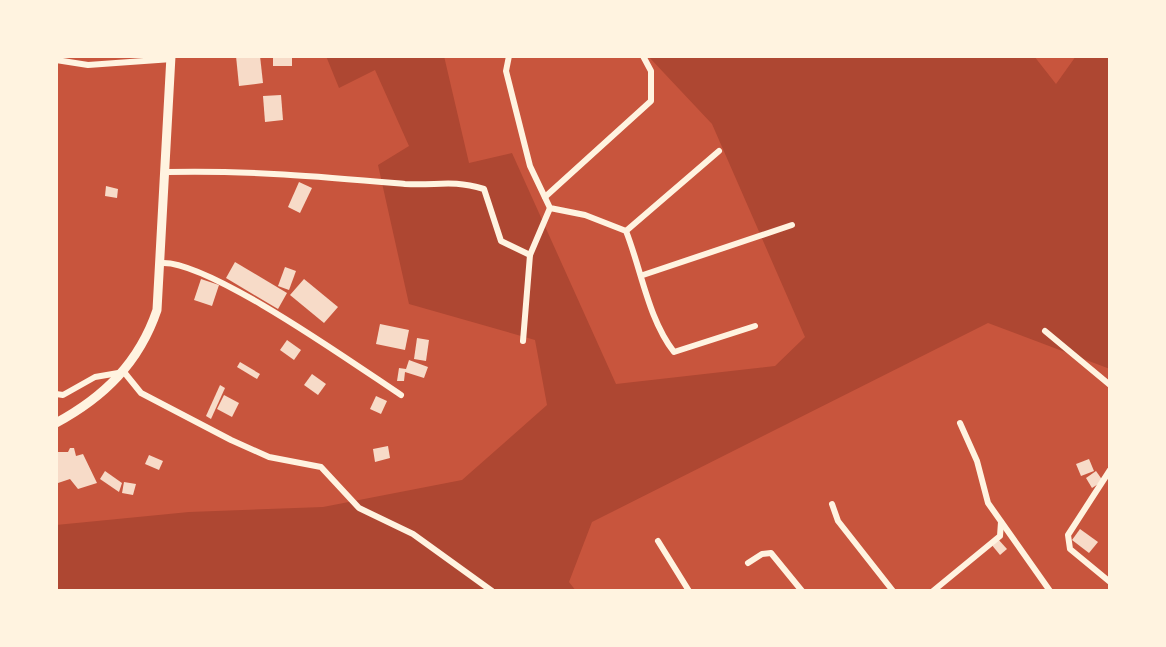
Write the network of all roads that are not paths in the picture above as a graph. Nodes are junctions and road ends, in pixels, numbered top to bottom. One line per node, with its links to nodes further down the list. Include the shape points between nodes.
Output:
1 (509, 56): 7 (street, via 510,89 530,166)
2 (643, 56): 7 (street, via 651,71 651,101)
3 (172, 58): 4 (street, via 88,65); 6 (main road)
4 (56, 60)
5 (719, 151): 10 (street)
6 (167, 172): 11 (street, via 243,170 414,184 456,181 484,189 501,241); 12 (main road)
7 (545, 197): 8 (street)
8 (550, 208): 10 (street); 11 (street)
9 (792, 225): 13 (street)
10 (626, 231): 13 (street)
11 (530, 255): 16 (street)
12 (161, 263): 17 (main road, via 157,310); 20 (street, via 188,266 255,302)
13 (643, 275): 14 (street, via 657,329 674,352)
14 (755, 326)
15 (1045, 331): 18 (street)
16 (523, 341)
17 (124, 372): 19 (street, via 95,377); 21 (main road); 29 (street, via 141,393 231,440 269,457 321,467 359,508 413,534)
18 (1110, 385)
19 (56, 394)
20 (401, 395)
21 (56, 423)
22 (960, 423): 25 (street, via 988,503)
23 (1110, 470): 28 (street, via 1068,535 1070,549)
24 (832, 504): 32 (street, via 838,521)
25 (1001, 522): 33 (street, via 1000,536); 34 (street)
26 (658, 541): 30 (street)
27 (748, 563): 31 (street, via 771,553)
28 (1110, 582)
29 (492, 591)
30 (689, 591)
31 (802, 591)
32 (893, 591)
33 (933, 591)
34 (1050, 591)

